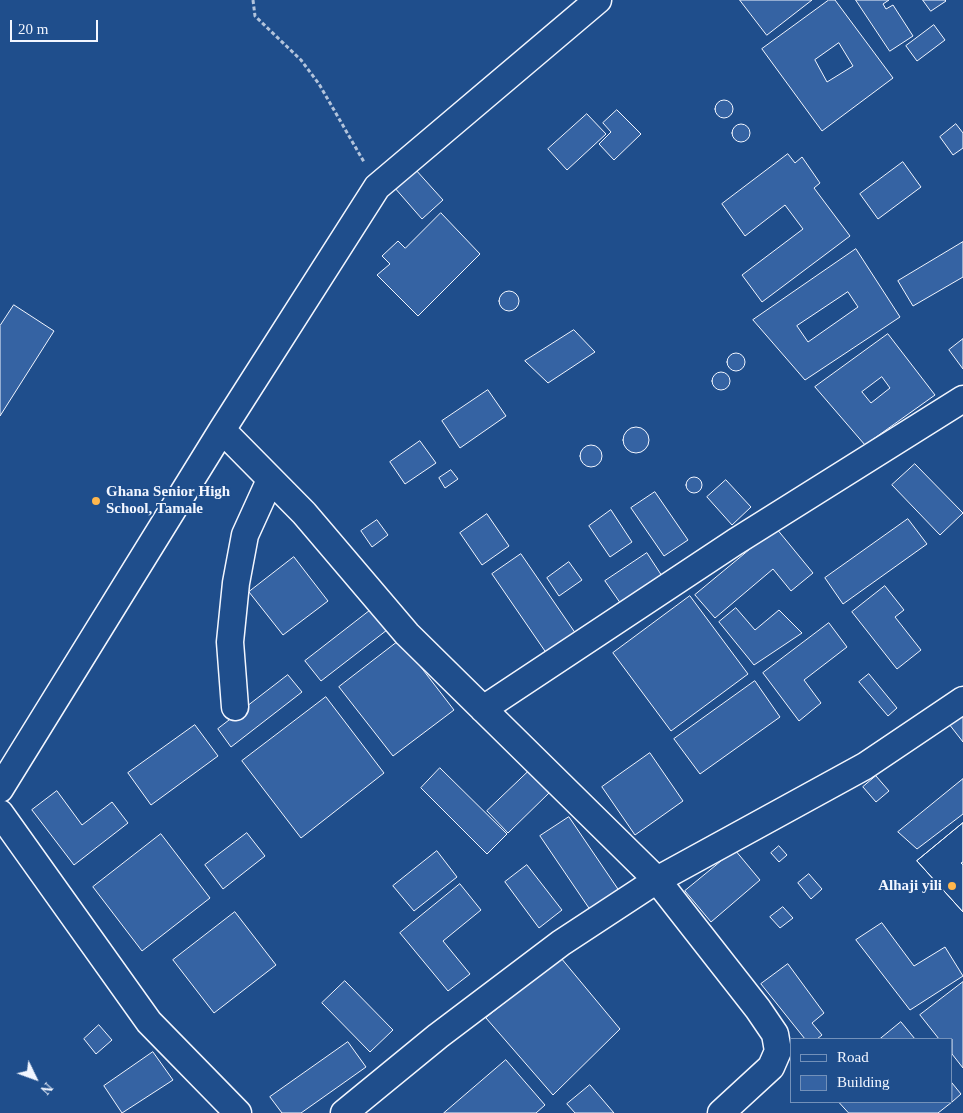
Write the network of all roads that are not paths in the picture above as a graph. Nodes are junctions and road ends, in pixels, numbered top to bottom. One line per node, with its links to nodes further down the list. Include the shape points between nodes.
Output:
1 (598, 0): 3 (street, via 377,187)
2 (963, 399): 7 (street, via 735,542)
3 (222, 430): 4 (street); 8 (street)
4 (270, 480): 6 (street, via 244,535 236,583 230,642); 7 (street, via 304,513 407,634)
5 (963, 700): 10 (street, via 865,766)
6 (235, 707)
7 (483, 709): 10 (street)
8 (0, 789)
9 (0, 813): 11 (street, via 149,1022)
10 (657, 880): 12 (street, via 530,966); 13 (street, via 775,1034 778,1051 771,1067)
11 (238, 1113)
12 (344, 1113)
13 (721, 1113)

